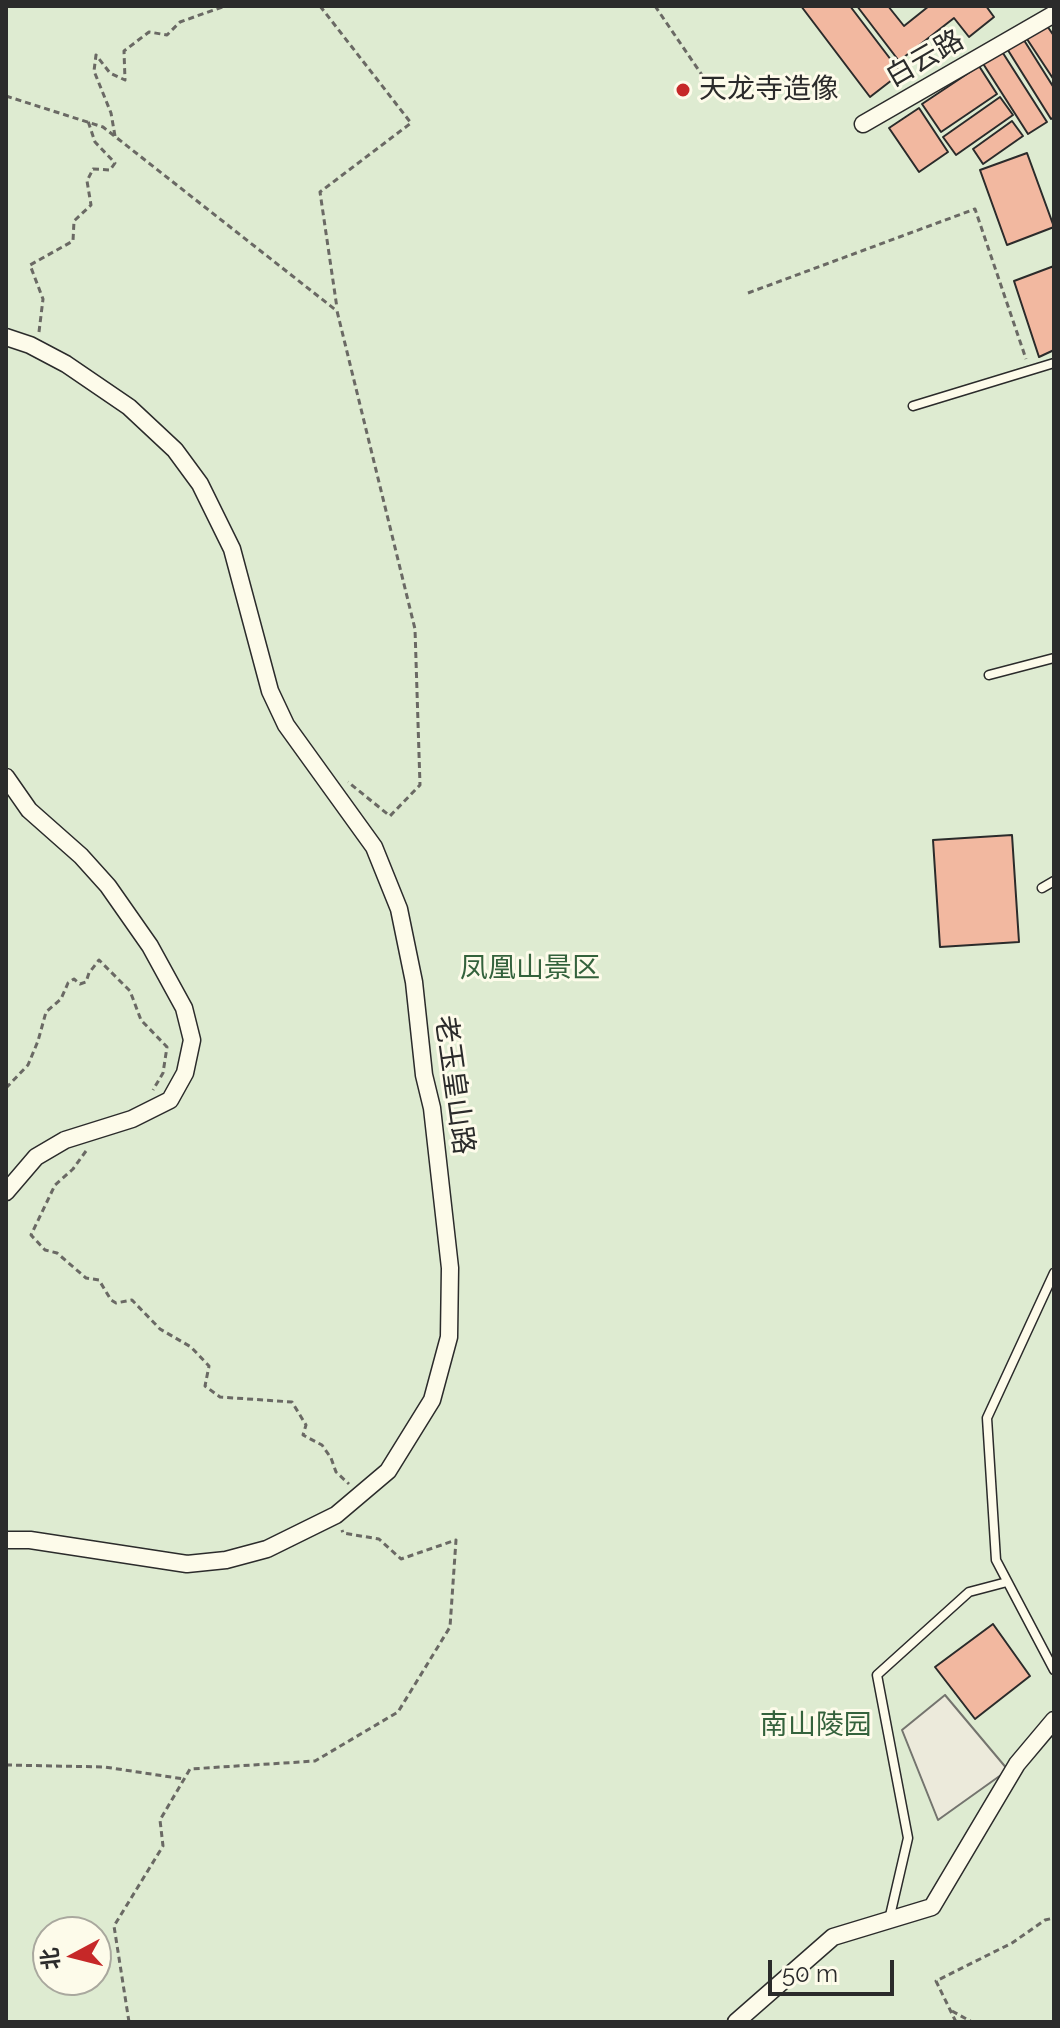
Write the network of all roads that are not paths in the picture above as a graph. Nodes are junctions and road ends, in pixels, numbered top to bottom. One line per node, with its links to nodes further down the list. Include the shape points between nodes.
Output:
1 (1054, 14): 2 (street, 白云路)
2 (863, 124)
3 (6, 337): 13 (street, 老玉皇山路, via 66,364 129,407 175,450 200,484 232,549 270,691 286,725 374,847 399,909 414,982 450,1268 449,1337 432,1400 388,1471 336,1515 267,1549 187,1564)
4 (1054, 363): 5 (lane)
5 (913, 406)
6 (1054, 658): 7 (lane)
7 (989, 675)
8 (6, 777): 11 (street, via 29,810 108,886 184,1008 192,1040 185,1073 170,1100 132,1119 65,1140 36,1157)
9 (1054, 881): 10 (lane)
10 (1042, 888)
11 (6, 1192)
12 (1054, 1273): 14 (lane, via 987,1418 996,1560)
13 (6, 1540)
14 (1007, 1582): 15 (lane); 17 (lane, via 969,1592 877,1675 908,1838)
15 (1054, 1670)
16 (1054, 1720): 17 (street, via 1017,1764 932,1907)
17 (889, 1920): 18 (street, via 833,1937)
18 (736, 2022)

